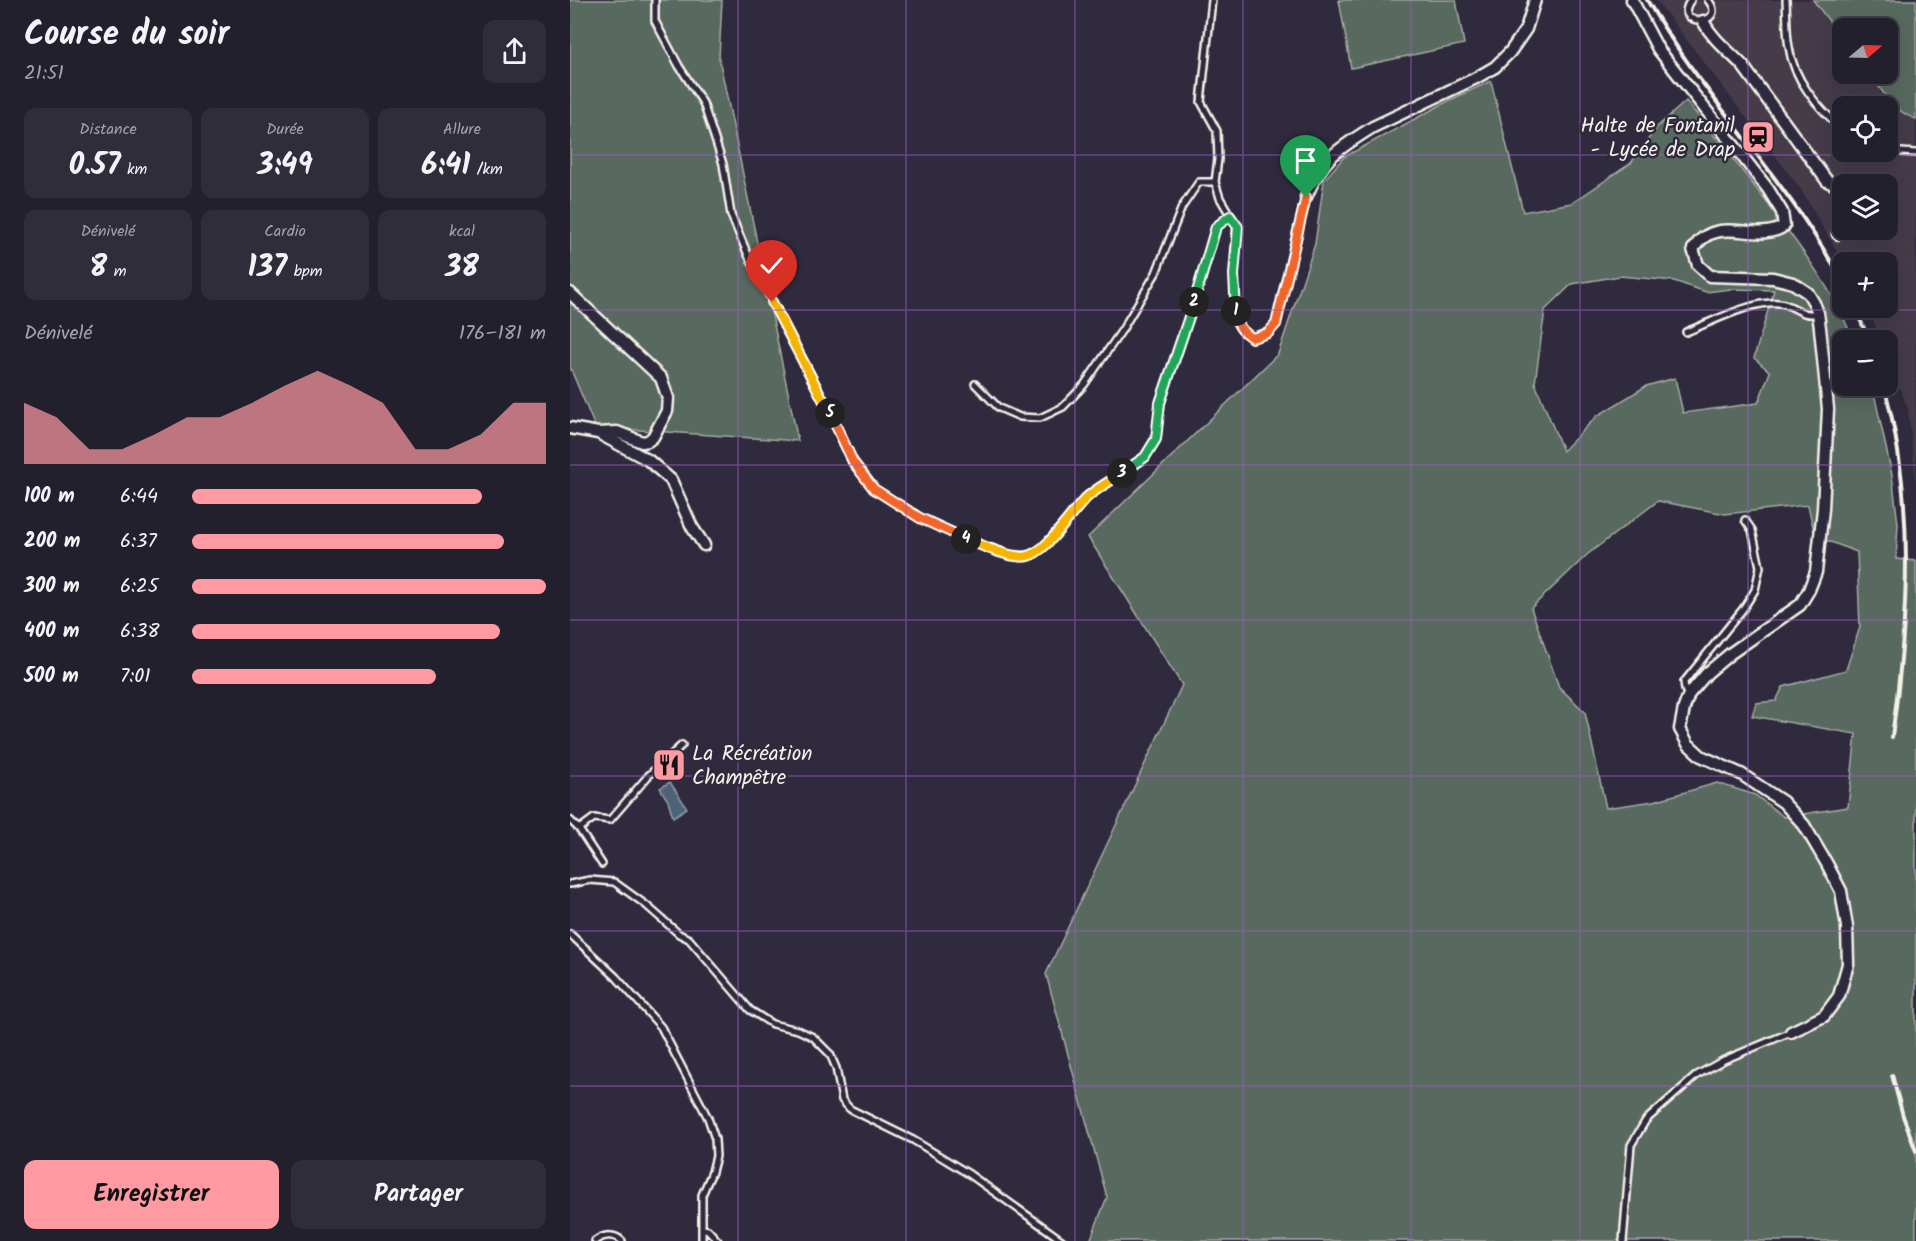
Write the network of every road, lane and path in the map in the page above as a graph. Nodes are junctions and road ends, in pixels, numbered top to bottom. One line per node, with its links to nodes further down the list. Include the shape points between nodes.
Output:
1 (655, 0): 15 (lane, via 655,21 703,104 723,164 731,215 748,255 853,462 874,489 920,518 973,542 1010,555 1027,556 1043,549 1088,496 1145,457 1156,439 1160,403 1216,227)
2 (1212, 0): 12 (lane, via 1201,102 1217,131)
3 (1535, 0): 14 (street, via 1526,29 1495,67 1357,137 1331,156 1315,176)
4 (1632, 0): 17 (street, via 1658,49 1782,212 1784,226 1776,232 1717,230 1700,239 1693,249 1698,265 1710,276 1773,278 1793,283 1808,293)
5 (1708, 0): 8 (lane, via 1712,13)
6 (1786, 0): 9 (lane, via 1794,64 1814,100)
7 (1689, 1): 8 (lane, via 1689,16)
8 (1703, 21): 13 (street, via 1715,41 1743,66)
9 (1832, 118)
10 (1898, 152): 11 (lane)
11 (1916, 153)
12 (1215, 182): 15 (lane); 19 (lane, via 1199,182 1182,207 1156,273 1122,330 1084,386 1063,406 1040,418 1020,417 999,408)
13 (1832, 184)
14 (1306, 197): 15 (lane, via 1276,324 1268,333 1252,338 1236,321 1238,227)
15 (1230, 216)
16 (570, 292): 21 (street, via 661,378 668,398 667,411 648,441 617,432)
17 (1818, 314): 18 (lane, via 1809,316 1780,303 1750,307); 24 (street, via 1828,409 1816,572 1800,605 1707,673)
18 (1686, 332)
19 (975, 384)
20 (570, 428): 21 (street)
21 (598, 434): 23 (street, via 648,460 671,480)
22 (1745, 520): 24 (lane, via 1752,530 1760,567 1755,590 1684,682)
23 (704, 545)
24 (1689, 694): 31 (street, via 1680,729 1688,744 1701,756 1741,774 1783,802 1804,825 1840,891 1847,927 1848,964 1839,996 1824,1016)
25 (682, 745): 27 (lane, via 610,820 594,818)
26 (570, 820): 27 (lane)
27 (579, 829): 28 (lane)
28 (602, 864)
29 (570, 884): 37 (lane, via 590,880 614,882 690,939 750,1010 772,1024 813,1037 830,1054 842,1100 850,1109 969,1174)
30 (570, 934): 32 (lane, via 661,1027 708,1118 716,1156 702,1196)
31 (1791, 1032): 38 (lane, via 1697,1075 1646,1120 1631,1145)
32 (702, 1228): 33 (lane); 36 (lane)
33 (715, 1239)
34 (595, 1241): 35 (lane, via 605,1235)
35 (622, 1241)
36 (702, 1241)
37 (1063, 1241)
38 (1623, 1241)

